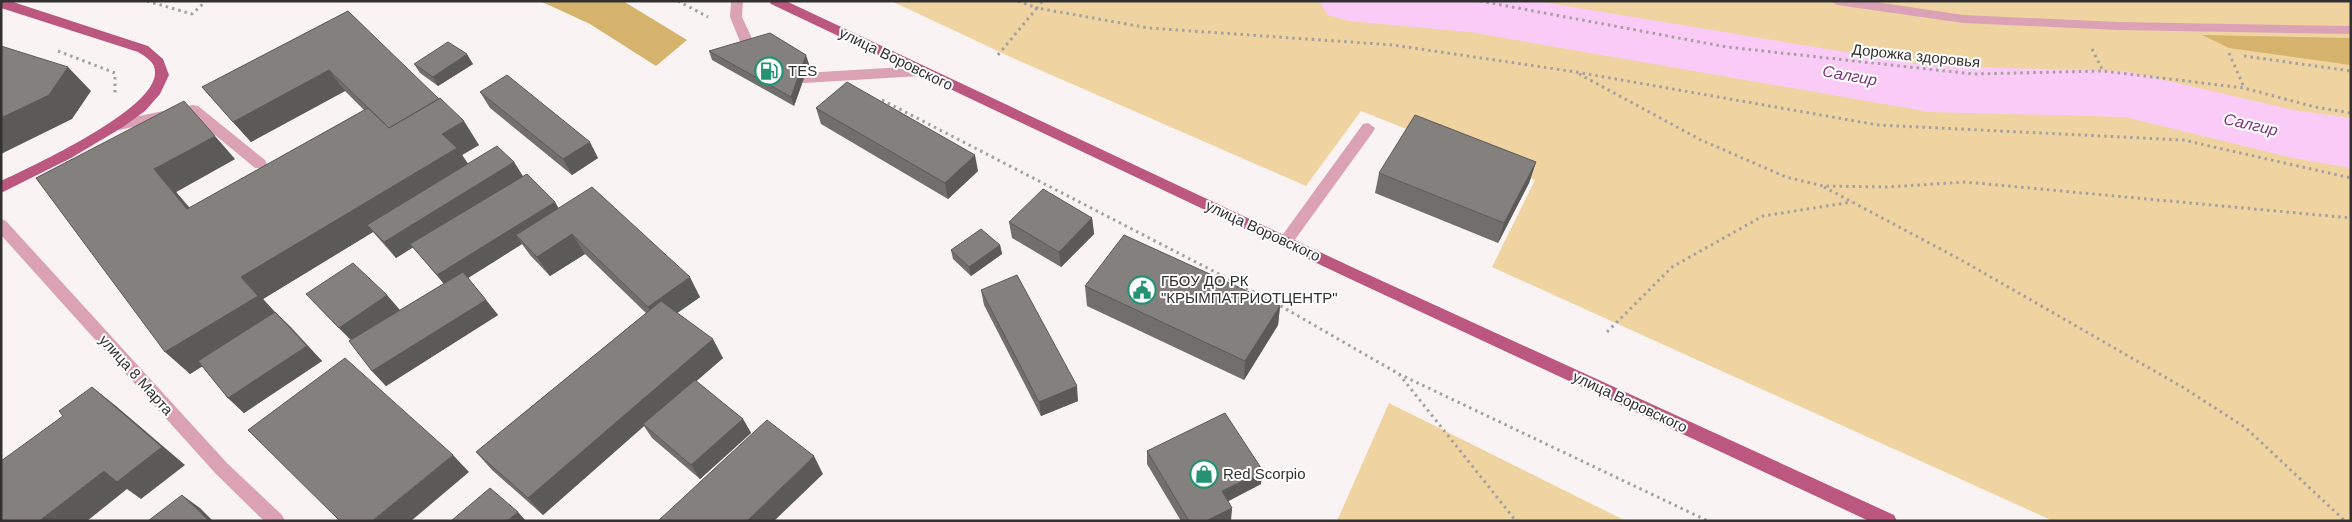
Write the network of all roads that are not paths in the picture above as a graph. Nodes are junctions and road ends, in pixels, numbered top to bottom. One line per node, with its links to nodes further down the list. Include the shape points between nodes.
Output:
1 (737, 1): 6 (street, via 736,17)
2 (775, 1): 7 (main road, улица Воровского)
3 (1837, 1): 5 (street, via 1963,19 2126,27)
4 (1, 3): 9 (main road, via 143,49 156,57 162,75 157,89)
5 (2351, 30)
6 (750, 49)
7 (920, 71): 8 (street); 14 (main road, улица Воровского)
8 (804, 78)
9 (119, 125): 11 (street, via 193,110); 12 (main road)
10 (1368, 128): 14 (street)
11 (260, 164)
12 (1, 188)
13 (1, 225): 15 (street, улица 8 Марта, via 220,468)
14 (1286, 241): 16 (main road, улица Воровского)
15 (276, 521)
16 (1888, 521)

